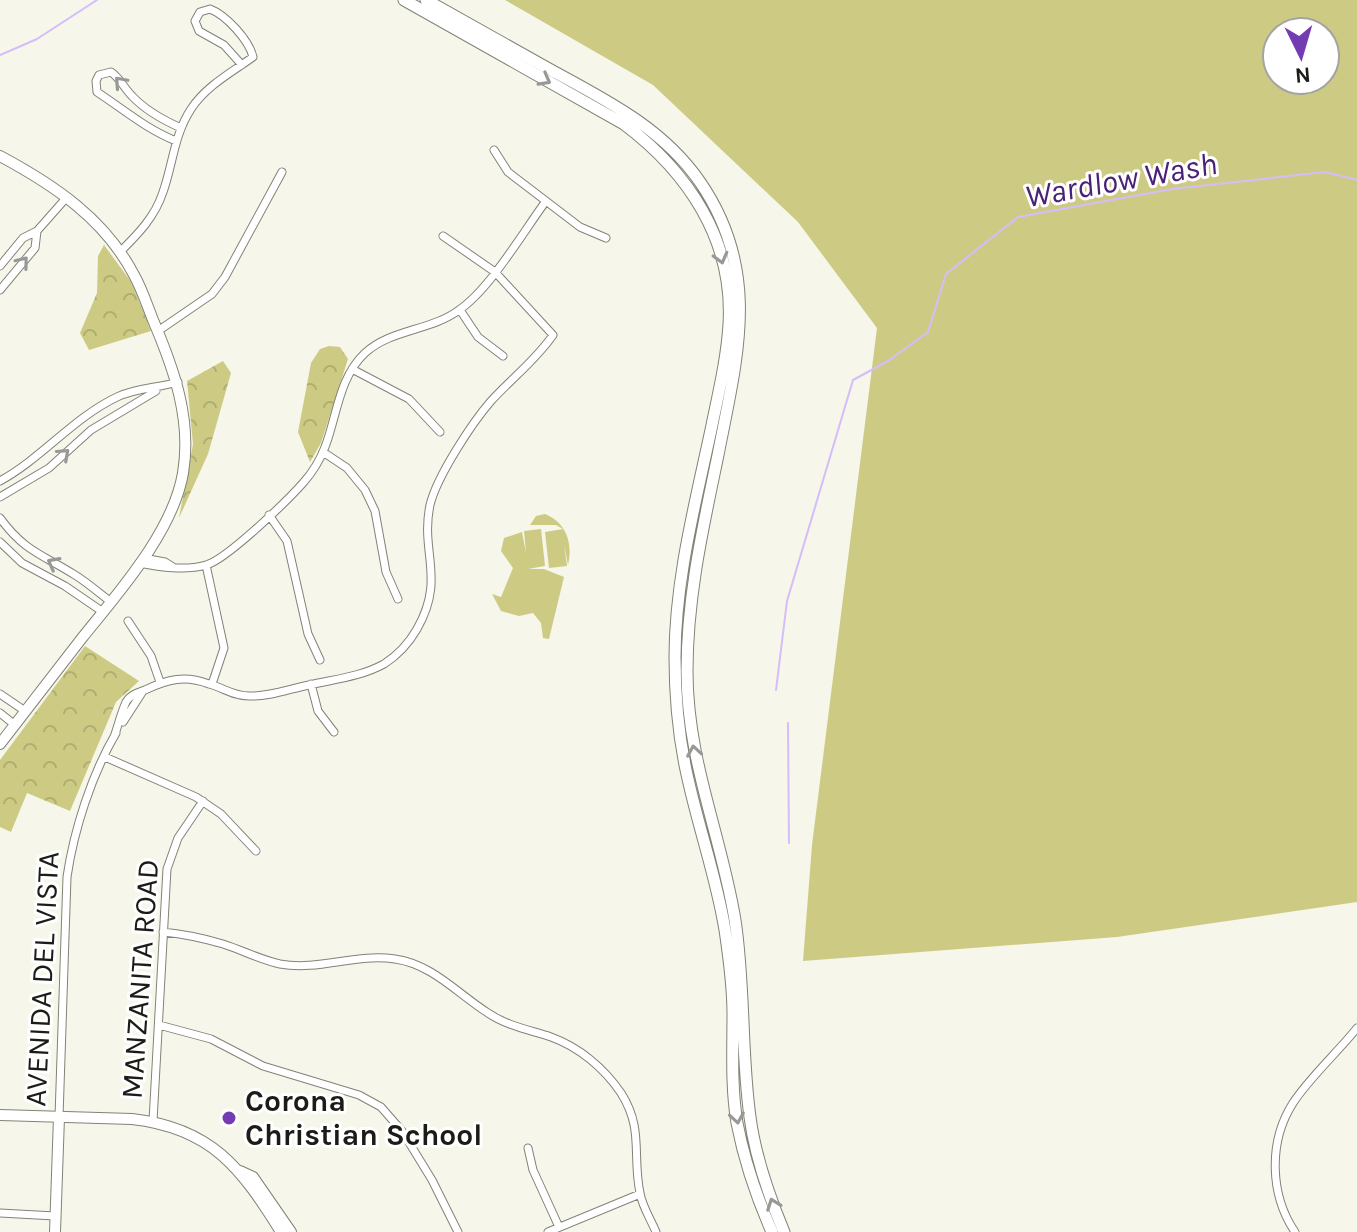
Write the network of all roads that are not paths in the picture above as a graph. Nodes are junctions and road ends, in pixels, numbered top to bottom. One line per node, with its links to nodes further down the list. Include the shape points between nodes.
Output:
1 (404, 0): 68 (main road, one-way to 68, via 647,141 696,197 722,260 729,305 726,353 683,573 676,697 685,767 725,930 737,1122)
2 (426, 0): 69 (main road, one-way to 2, via 750,1121 734,919 697,768 687,674 694,573 740,339 740,296 731,249 700,182 653,130)
3 (242, 65): 3 (street, via 253,57 251,49 221,15 210,9 200,12 195,21 199,31 224,45); 4 (street, via 202,96)
4 (181, 128): 5 (street); 5 (street, one-way to 5, via 143,107 118,76 99,75 97,92 143,126)
5 (176, 141): 14 (street, via 156,210)
6 (494, 150): 10 (street, via 508,172)
7 (0, 156): 9 (street)
8 (282, 172): 19 (street, via 212,294)
9 (67, 197): 11 (street); 14 (street)
10 (546, 201): 13 (street, via 580,227); 16 (street)
11 (37, 231): 15 (street, via 23,238); 17 (street, one-way to 11, via 35,248)
12 (443, 236): 16 (street)
13 (606, 238)
14 (120, 252): 19 (street)
15 (0, 266)
16 (495, 272): 18 (street); 40 (street, AVENIDA DEL VISTA, via 553,335 490,402 434,493 429,517 432,594 414,635 383,664 345,679)
17 (0, 290)
18 (460, 310): 20 (street, via 478,337); 21 (street, via 375,345)
19 (158, 331): 22 (street)
20 (503, 356)
21 (352, 369): 24 (street, via 409,399); 25 (street)
22 (178, 382): 23 (street); 31 (street, via 183,473 165,521)
23 (164, 386): 26 (street, via 116,397); 27 (street, one-way to 23, via 49,468 91,430)
24 (440, 432)
25 (323, 452): 28 (street, via 303,484); 33 (street, via 347,468 365,490)
26 (0, 481)
27 (0, 497)
28 (269, 515): 32 (street); 37 (street, via 287,541 308,634)
29 (0, 518): 34 (street, one-way to 29, via 32,552)
30 (0, 542): 35 (street, via 22,563)
31 (141, 560): 32 (street, via 162,568); 34 (street)
32 (206, 565): 39 (street, via 223,640)
33 (398, 599)
34 (111, 602): 35 (street)
35 (103, 612): 42 (street)
36 (128, 621): 38 (street, via 151,656)
37 (320, 660)
38 (160, 682): 39 (street, AVENIDA DEL VISTA, via 175,678); 47 (street, AVENIDA DEL VISTA, via 126,702)
39 (212, 684): 40 (street, AVENIDA DEL VISTA, via 252,696)
40 (311, 684): 45 (street, via 318,711)
41 (0, 694): 42 (street)
42 (25, 711): 44 (street)
43 (0, 713): 44 (street)
44 (15, 725): 46 (street)
45 (334, 732)
46 (0, 744)
47 (105, 757): 48 (street); 54 (street, AVENIDA DEL VISTA, via 78,822 67,877)
48 (203, 801): 49 (street); 50 (street, MANZANITA ROAD, via 171,856)
49 (256, 851)
50 (163, 932): 51 (street, MANZANITA ROAD); 58 (street, via 290,965 357,957 397,959 419,966 516,1027 569,1044 606,1075 630,1112 637,1132)
51 (159, 1025): 55 (street, MANZANITA ROAD); 65 (street, via 211,1039 263,1066 359,1095 381,1107 425,1168)
52 (1357, 1028): 70 (street, via 1294,1102 1278,1138 1276,1184)
53 (0, 1115): 54 (street)
54 (59, 1117): 55 (street); 60 (street, AVENIDA DEL VISTA)
55 (153, 1121): 57 (street, via 208,1144)
56 (528, 1148): 61 (street)
57 (240, 1171): 63 (street); 64 (street, via 253,1177)
58 (640, 1194): 61 (street); 67 (street)
59 (0, 1213): 60 (street)
60 (55, 1216): 62 (street, AVENIDA DEL VISTA)
61 (559, 1227): 66 (street)
62 (55, 1232)
63 (281, 1232)
64 (291, 1232)
65 (458, 1232)
66 (548, 1232)
67 (656, 1232)
68 (772, 1232)
69 (784, 1232)
70 (1295, 1232)

